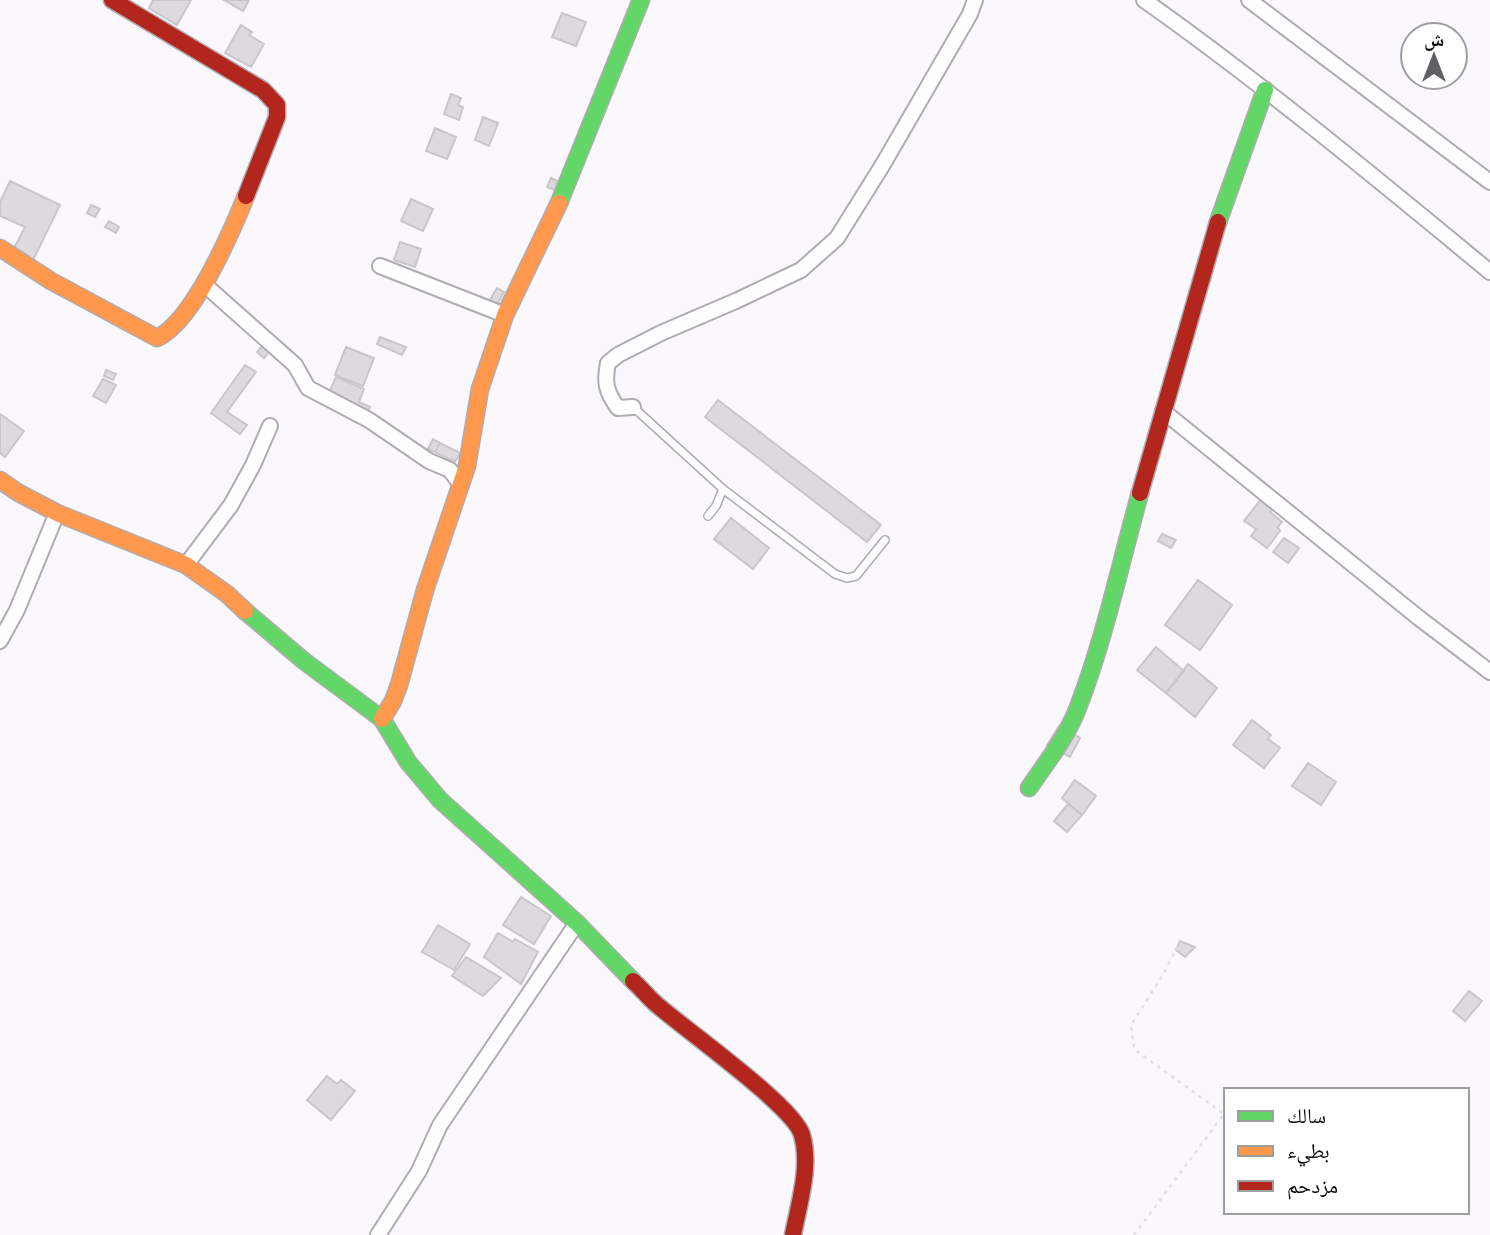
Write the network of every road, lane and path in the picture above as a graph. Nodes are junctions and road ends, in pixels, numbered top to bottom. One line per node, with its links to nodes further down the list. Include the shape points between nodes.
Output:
1 (112, 0): 11 (street, via 264,90 277,105 277,117 239,217)
2 (641, 0): 12 (street, via 570,180)
3 (975, 0): 13 (street, via 837,238 801,270 608,363 606,387 618,408)
4 (1144, 0): 6 (street)
5 (1256, 2): 7 (street)
6 (1265, 90): 10 (street); 14 (street, via 1211,242)
7 (1490, 182)
8 (0, 248): 11 (street, via 158,338 173,327)
9 (380, 266): 12 (street)
10 (1490, 272)
11 (205, 285): 17 (street, via 295,365 308,388 450,470)
12 (505, 315): 17 (street, via 480,389)
13 (633, 407): 18 (lane)
14 (1163, 411): 24 (street); 26 (street, via 1076,712)
15 (270, 426): 22 (street, via 231,505)
16 (0, 480): 19 (street)
17 (461, 485): 25 (street, via 399,685)
18 (723, 489): 20 (lane); 21 (lane, via 835,574 847,578 856,576)
19 (57, 513): 22 (street); 23 (street)
20 (708, 516)
21 (885, 540)
22 (186, 565): 25 (street)
23 (0, 641)
24 (1490, 671)
25 (382, 719): 27 (street, via 408,762 440,800)
26 (1029, 788)
27 (577, 923): 29 (street, via 440,1125 419,1171); 30 (street, via 654,1003 794,1120 802,1133 804,1154)
28 (1180, 941): 31 (path, via 1131,1025 1134,1049 1224,1114)
29 (378, 1235)
30 (793, 1235)
31 (1133, 1235)

